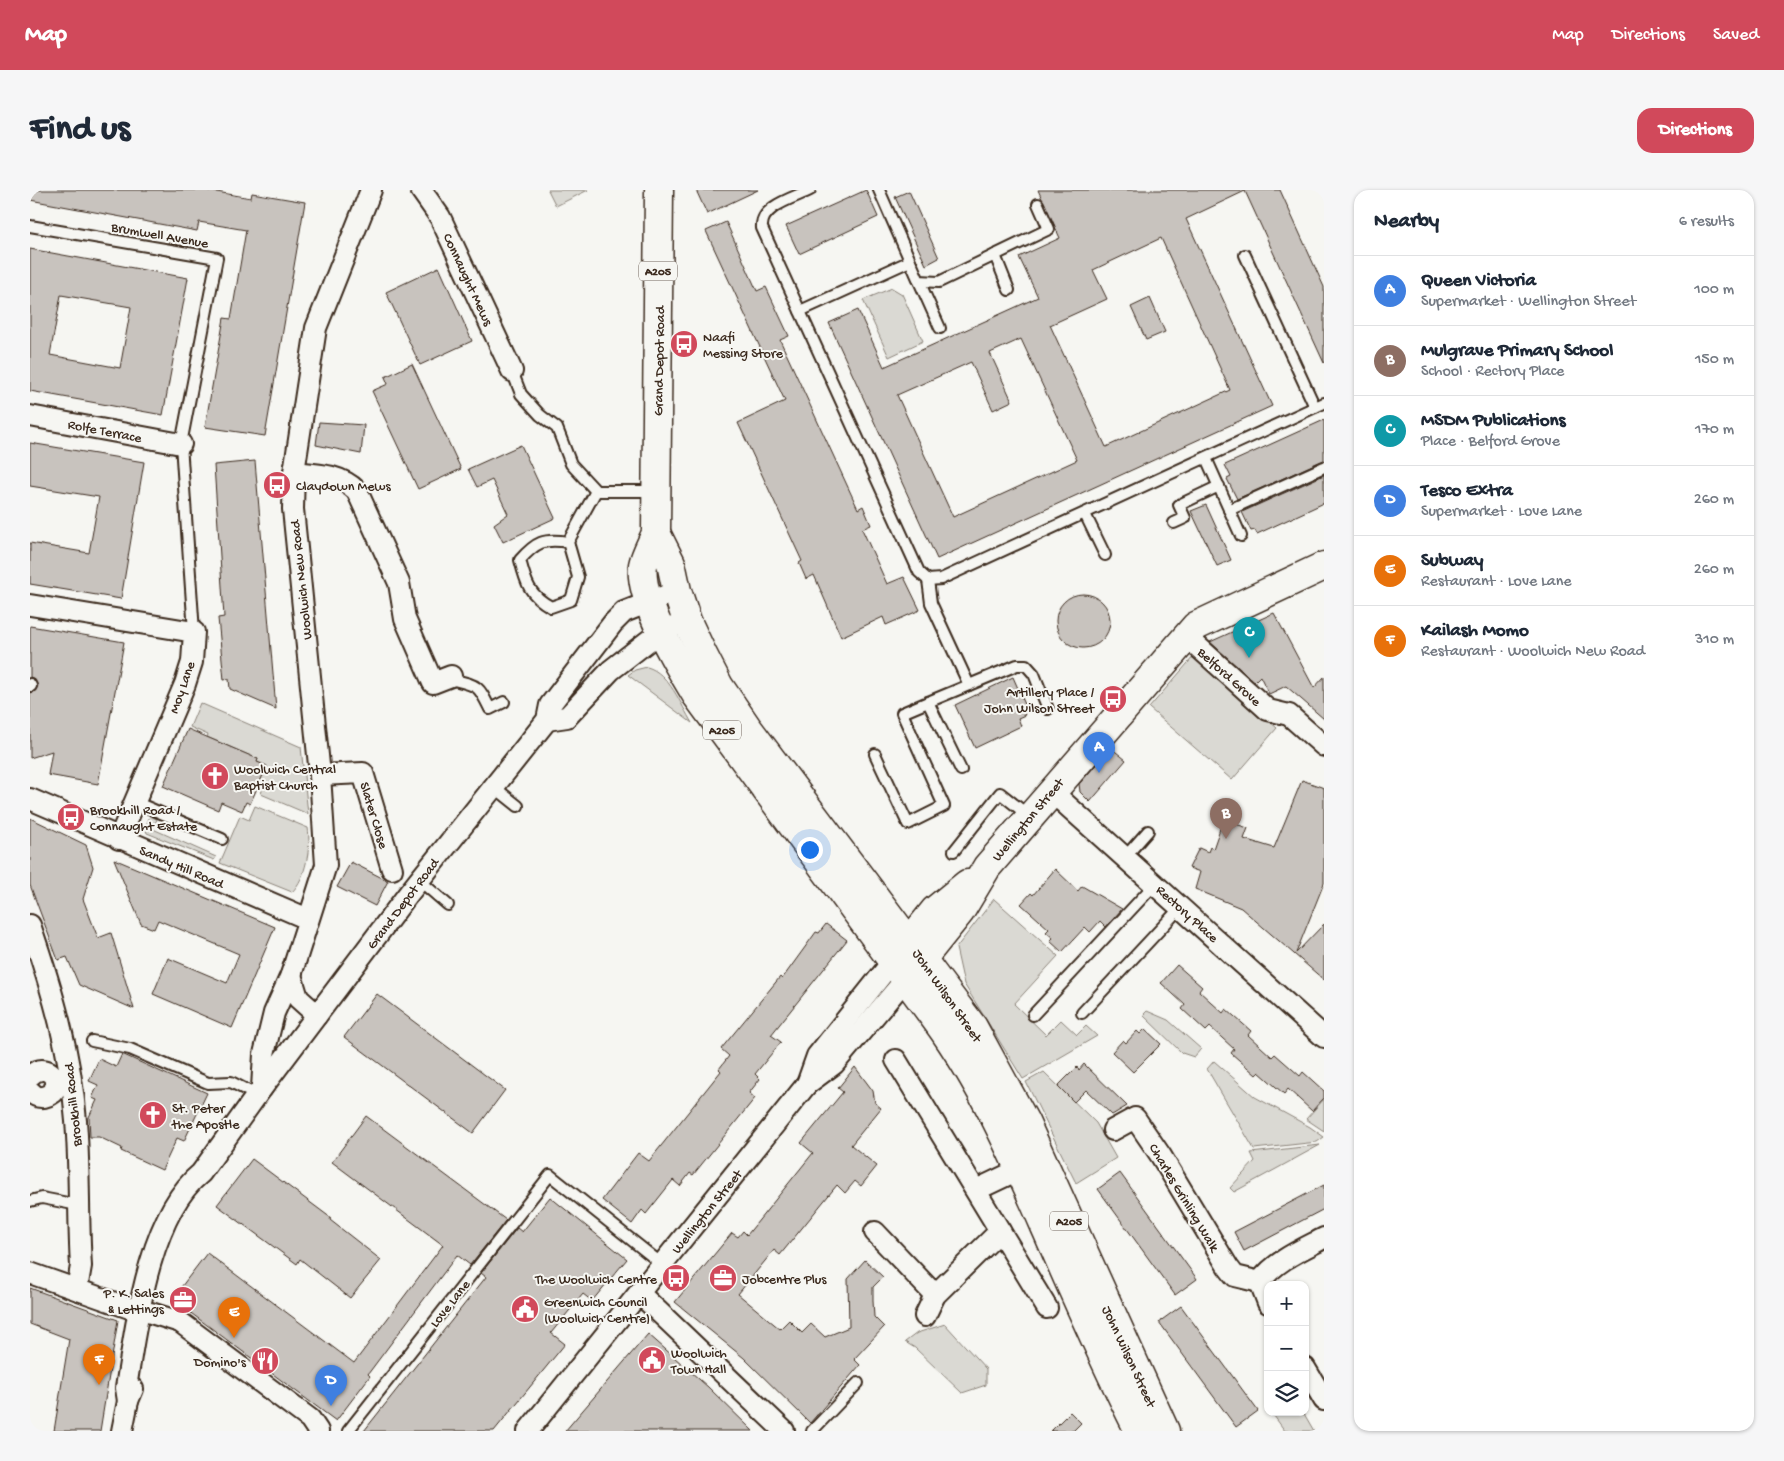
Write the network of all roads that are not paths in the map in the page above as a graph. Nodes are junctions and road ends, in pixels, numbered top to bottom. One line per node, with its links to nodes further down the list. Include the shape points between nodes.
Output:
1 (371, 190): 21 (street, Woolwich New Road, via 316,328)
2 (421, 190): 15 (street, Connaught Mews, via 440,217)
3 (659, 190): 24 (main road, Grand Depot Road / A205)
4 (810, 190): 13 (lane, via 773,207 762,222)
5 (879, 190): 10 (lane)
6 (1038, 204): 8 (lane, via 1048,229)
7 (30, 226): 18 (lane, Brumwell Avenue, via 217,258)
8 (994, 255): 11 (lane, via 938,282); 12 (lane)
9 (1245, 256): 16 (lane)
10 (910, 261): 11 (lane); 13 (lane)
11 (919, 281): 14 (lane)
12 (1009, 290)
13 (800, 311): 33 (lane, via 920,572)
14 (940, 328)
15 (512, 371): 23 (lane, via 521,394 557,428 571,464)
16 (1319, 405): 19 (lane)
17 (30, 416): 18 (street, Rolfe Terrace)
18 (181, 444): 39 (lane)
19 (1206, 458): 22 (lane); 26 (lane)
20 (1324, 467): 25 (lane)
21 (294, 472): 41 (street, via 328,476 357,490 399,583 405,619 433,683); 50 (street, Woolwich New Road, via 293,509)
22 (1219, 486): 25 (lane); 27 (lane, via 1179,504 1185,518)
23 (596, 491): 24 (lane); 30 (lane)
24 (656, 491): 28 (main road, Grand Depot Road / A205)
25 (1229, 510): 29 (lane)
26 (1085, 514): 31 (lane); 33 (lane, via 941,579)
27 (1174, 523)
28 (656, 533): 34 (main road, Grand Depot Road / A205, via 671,563); 35 (main road, Grand Depot Road / A205, via 643,566)
29 (1241, 536)
30 (568, 542): 30 (lane, via 578,577 571,600 551,607 535,599 524,578 520,560 532,547 550,540)
31 (1105, 555)
32 (1324, 566): 40 (main road, Wellington Street, via 1208,619)
33 (928, 580): 42 (lane, via 931,603)
34 (677, 591): 35 (street, Grand Depot Road); 37 (main road, Grand Depot Road / A205)
35 (648, 601): 38 (main road, John Wilson Street / A205); 46 (street, Grand Depot Road, via 624,612 613,623 550,705)
36 (30, 605): 39 (street)
37 (687, 621): 38 (street); 69 (main road, John Wilson Street / A205, via 719,686 747,727)
38 (661, 631): 46 (street, via 611,670 567,717); 70 (main road, John Wilson Street / A205, via 697,696)
39 (194, 632): 54 (street, Moy Lane, via 192,662 185,684)
40 (1186, 636): 47 (street, Belford Grove, via 1268,710 1289,715); 52 (main road, Wellington Street)
41 (451, 676): 43 (lane, via 478,688 490,709)
42 (969, 685): 44 (lane); 45 (lane, via 1026,664 1034,674)
43 (504, 702)
44 (928, 702): 48 (lane, via 902,713 944,806 908,824); 49 (lane)
45 (1048, 709)
46 (547, 720): 51 (street, Grand Depot Road)
47 (1324, 746)
48 (875, 754)
49 (961, 770)
50 (320, 775): 62 (street, Slater Close, via 363,773); 67 (street, Woolwich New Road, via 326,865)
51 (493, 786): 55 (lane); 63 (street, Grand Depot Road)
52 (1051, 791): 56 (main road, Wellington Street); 61 (street, Rectory Place)
53 (30, 800): 58 (street, Sandy Hill Road)
54 (135, 802): 58 (street, Moy Lane); 59 (lane)
55 (518, 806)
56 (1030, 816): 60 (lane, via 1000,794); 69 (main road, Wellington Street, via 987,866 935,910)
57 (1148, 831): 61 (lane)
58 (119, 838): 67 (street, Sandy Hill Road)
59 (222, 839)
60 (954, 851)
61 (1125, 857): 64 (street, Rectory Place)
62 (392, 869)
63 (419, 880): 65 (lane); 73 (street, Grand Depot Road)
64 (1155, 884): 66 (street, Rectory Place); 74 (lane)
65 (448, 905)
66 (1181, 907): 72 (lane); 75 (street, Rectory Place)
67 (308, 919): 71 (street, Woolwich New Road)
68 (30, 925): 79 (street, Brookhill Road, via 56,1005)
69 (916, 949): 70 (street, Wellington Street); 109 (main road, John Wilson Street / A205, via 973,1027 1025,1122)
70 (899, 970): 82 (main road, John Wilson Street / A205, via 945,1031 995,1116); 89 (street, Wellington Street, via 817,1056 807,1084)
71 (290, 975): 73 (street, via 298,998); 80 (street, Woolwich New Road, via 274,1012)
72 (1082, 1013)
73 (317, 1015): 80 (street, Grand Depot Road)
74 (1033, 1015)
75 (1324, 1037)
76 (92, 1041): 80 (lane, via 130,1049 208,1083 231,1082)
77 (896, 1060): 83 (street)
78 (31, 1075): 79 (street, via 35,1096 45,1097)
79 (64, 1081): 85 (street, Brookhill Road, via 76,1120)
80 (259, 1092): 97 (street, via 201,1173 201,1181 164,1225 152,1257)
81 (1112, 1130): 91 (street, Charles Grinling Walk, via 1135,1118 1228,1267 1235,1276)
82 (1020, 1169): 83 (street); 108 (main road, John Wilson Street / A205, via 1112,1378)
83 (976, 1190): 86 (street)
84 (30, 1201): 85 (lane, via 42,1198)
85 (78, 1205): 92 (street, Brookhill Road, via 82,1266)
86 (1000, 1231): 95 (street); 96 (street)
87 (875, 1232): 95 (street)
88 (1324, 1238): 91 (street, via 1277,1264)
89 (662, 1265): 94 (street, Wellington Street); 104 (lane, Love Lane, via 550,1174)
90 (30, 1273): 92 (street)
91 (1260, 1282): 93 (street)
92 (77, 1289): 97 (street)
93 (1264, 1292)
94 (640, 1294): 105 (street, Wellington Street); 106 (street)
95 (935, 1295): 98 (street)
96 (1047, 1308)
97 (145, 1312): 102 (street, via 126,1388 128,1401); 103 (street, via 180,1322 310,1419)
98 (925, 1316)
99 (1307, 1371): 101 (street)
100 (858, 1384): 107 (lane)
101 (1324, 1400)
102 (122, 1431)
103 (318, 1431)
104 (348, 1431)
105 (528, 1431)
106 (784, 1431)
107 (812, 1431)
108 (1139, 1431)
109 (1165, 1431)

